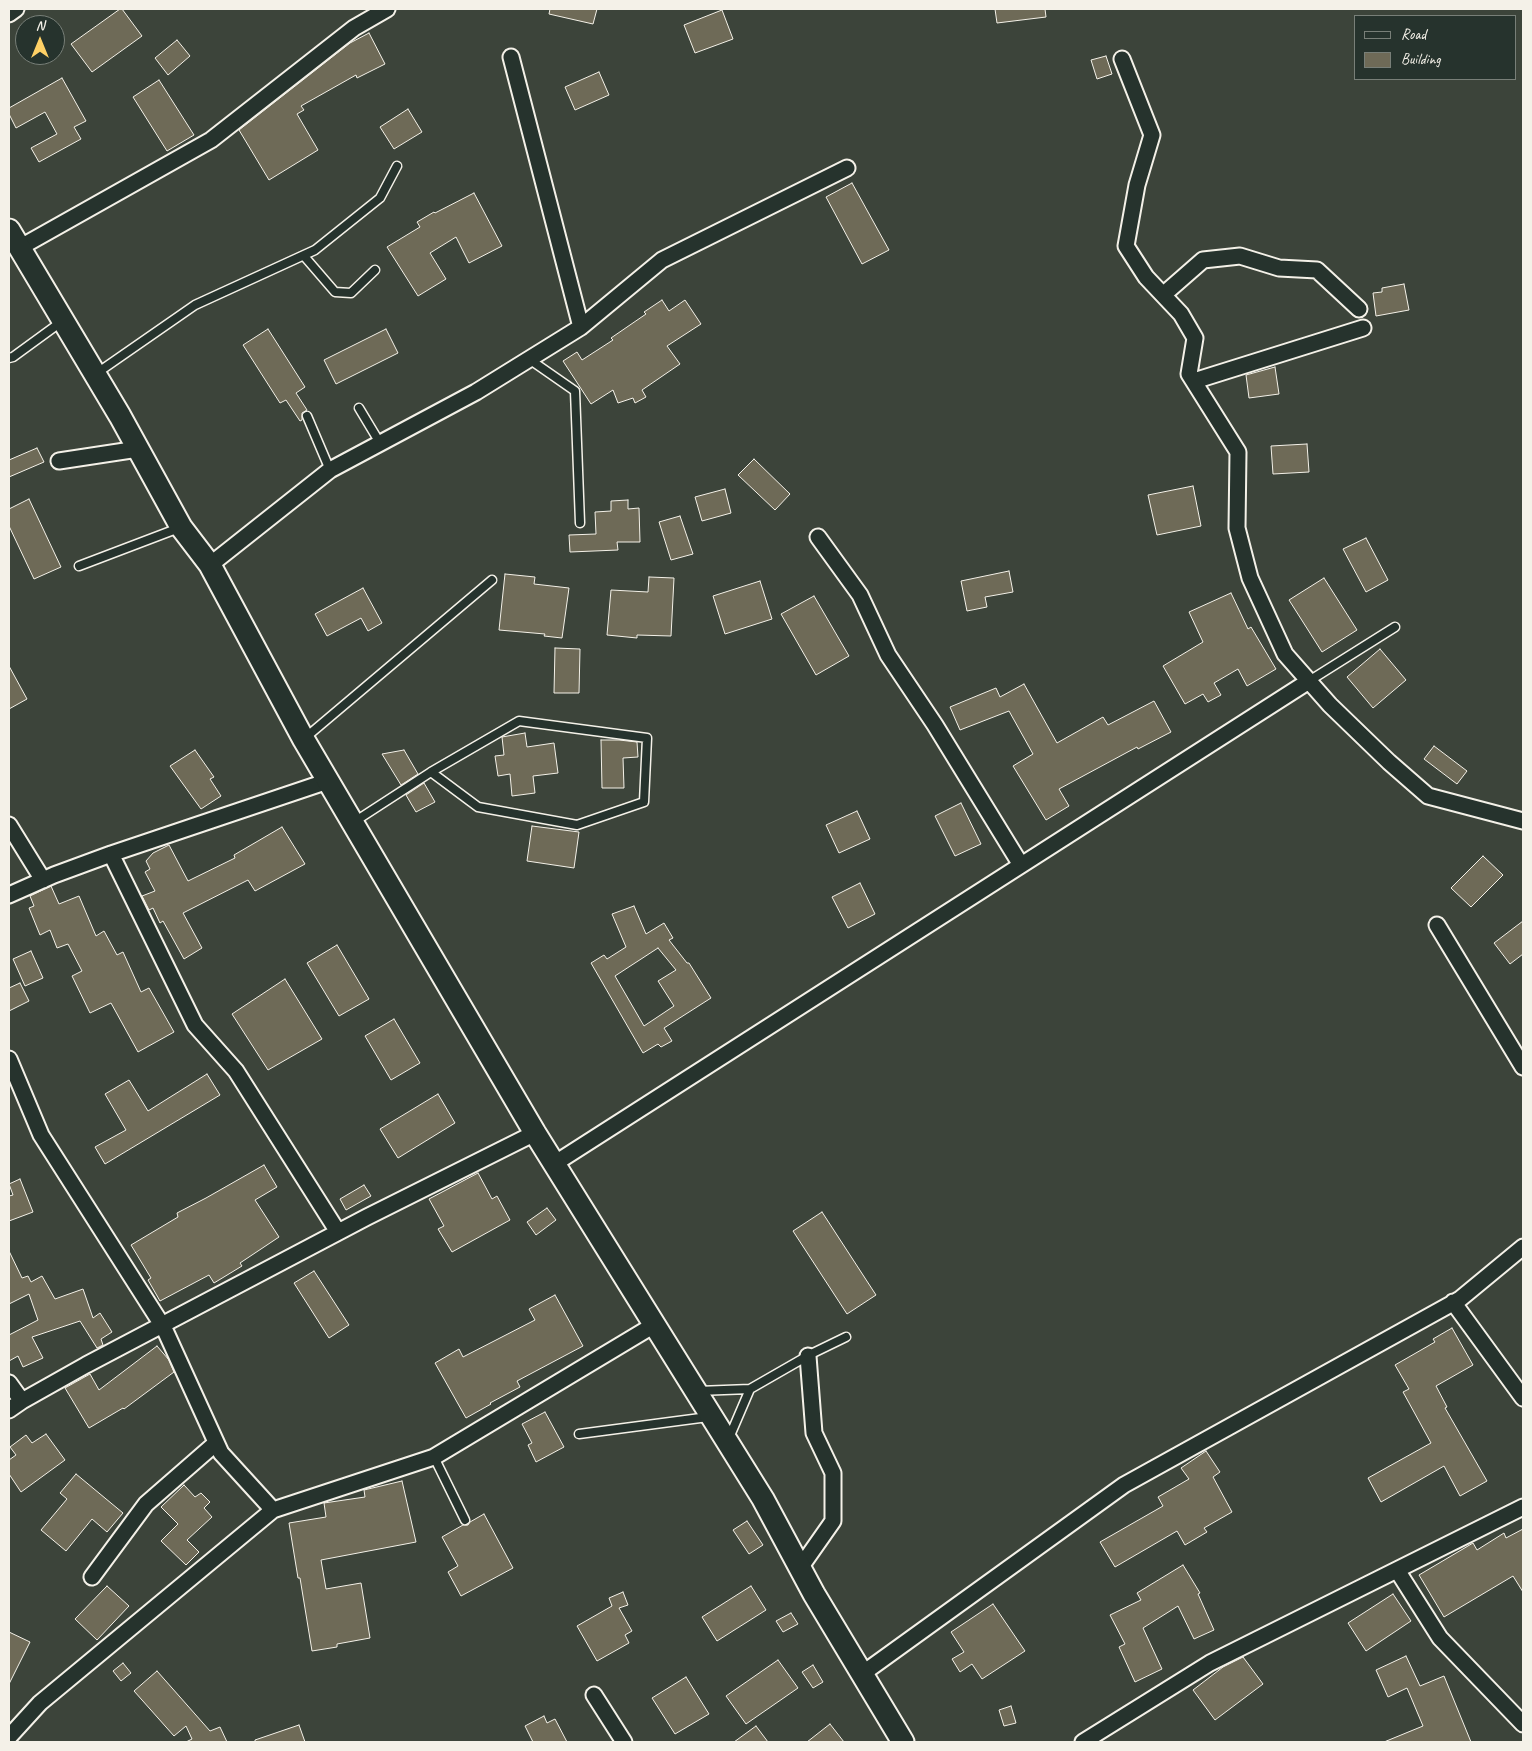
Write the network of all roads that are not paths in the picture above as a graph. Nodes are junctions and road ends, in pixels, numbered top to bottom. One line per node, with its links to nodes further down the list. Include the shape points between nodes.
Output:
1 (16, 9): 3 (street)
2 (387, 9): 8 (street, via 354,28 211,140)
3 (9, 14)
4 (511, 57): 14 (street)
5 (1122, 59): 11 (street, via 1152,135 1137,185 1126,246 1146,277)
6 (397, 166): 9 (lane, via 380,198)
7 (847, 168): 14 (street, via 662,260)
8 (14, 239): 13 (main road)
9 (304, 256): 10 (lane, via 335,292 351,293); 18 (lane, via 195,305)
10 (375, 270)
11 (1163, 295): 12 (street, via 1203,260 1240,256 1279,268 1317,270); 19 (street, via 1182,314 1195,338 1189,374)
12 (1359, 309)
13 (63, 321): 16 (lane); 18 (main road)
14 (581, 327): 17 (street)
15 (1363, 328): 19 (street)
16 (9, 358)
17 (529, 359): 22 (street, via 476,392); 26 (lane, via 575,391)
18 (95, 374): 23 (main road)
19 (1194, 381): 33 (street, via 1238,452 1237,528 1250,578 1285,654)
20 (359, 408): 22 (lane)
21 (307, 416): 25 (lane)
22 (380, 443): 25 (street)
23 (138, 449): 24 (street); 27 (main road)
24 (59, 461)
25 (330, 470): 29 (street)
26 (580, 523)
27 (181, 527): 29 (main road); 30 (lane)
28 (818, 537): 41 (street, via 860,595 888,655)
29 (210, 565): 34 (main road)
30 (79, 566)
31 (492, 580): 34 (lane)
32 (1395, 627): 33 (lane)
33 (1309, 681): 37 (street, via 1330,705 1428,796); 41 (street)
34 (304, 740): 36 (main road)
35 (431, 772): 35 (lane, via 519,721 647,738 644,802 577,825 478,806); 38 (lane)
36 (328, 780): 38 (main road); 40 (street)
37 (1523, 821)
38 (353, 823): 47 (main road)
39 (9, 825): 42 (street)
40 (111, 854): 42 (street); 49 (street, via 195,1025 236,1071)
41 (1021, 865): 48 (street)
42 (42, 880): 43 (street)
43 (9, 895)
44 (1437, 925): 46 (street)
45 (9, 1059): 52 (street, via 41,1136)
46 (1523, 1067)
47 (535, 1133): 48 (main road); 49 (street)
48 (554, 1164): 53 (main road)
49 (338, 1232): 52 (street)
50 (1523, 1247): 51 (street)
51 (1453, 1302): 59 (street); 73 (street, via 1124,1485)
52 (162, 1325): 60 (street); 65 (street)
53 (654, 1325): 58 (main road); 66 (street)
54 (846, 1337): 55 (lane)
55 (808, 1356): 57 (lane); 70 (street, via 814,1433 833,1474 833,1521)
56 (9, 1383): 60 (street)
57 (750, 1389): 58 (lane); 64 (lane)
58 (696, 1392): 62 (main road)
59 (1523, 1398)
60 (22, 1401): 61 (street)
61 (9, 1410)
62 (712, 1416): 63 (lane); 64 (main road)
63 (579, 1434)
64 (727, 1442): 70 (main road)
65 (216, 1443): 68 (street, via 221,1453); 72 (street, via 146,1504)
66 (434, 1457): 68 (street); 69 (lane)
67 (1523, 1507): 71 (street)
68 (273, 1510): 76 (street, via 40,1704)
69 (465, 1520)
70 (800, 1568): 73 (main road)
71 (1397, 1570): 75 (street, via 1440,1638); 79 (street, via 1210,1663)
72 (92, 1577)
73 (862, 1674): 78 (main road)
74 (594, 1695): 77 (street)
75 (1523, 1724)
76 (9, 1737)
77 (624, 1742)
78 (903, 1742)
79 (1083, 1742)

